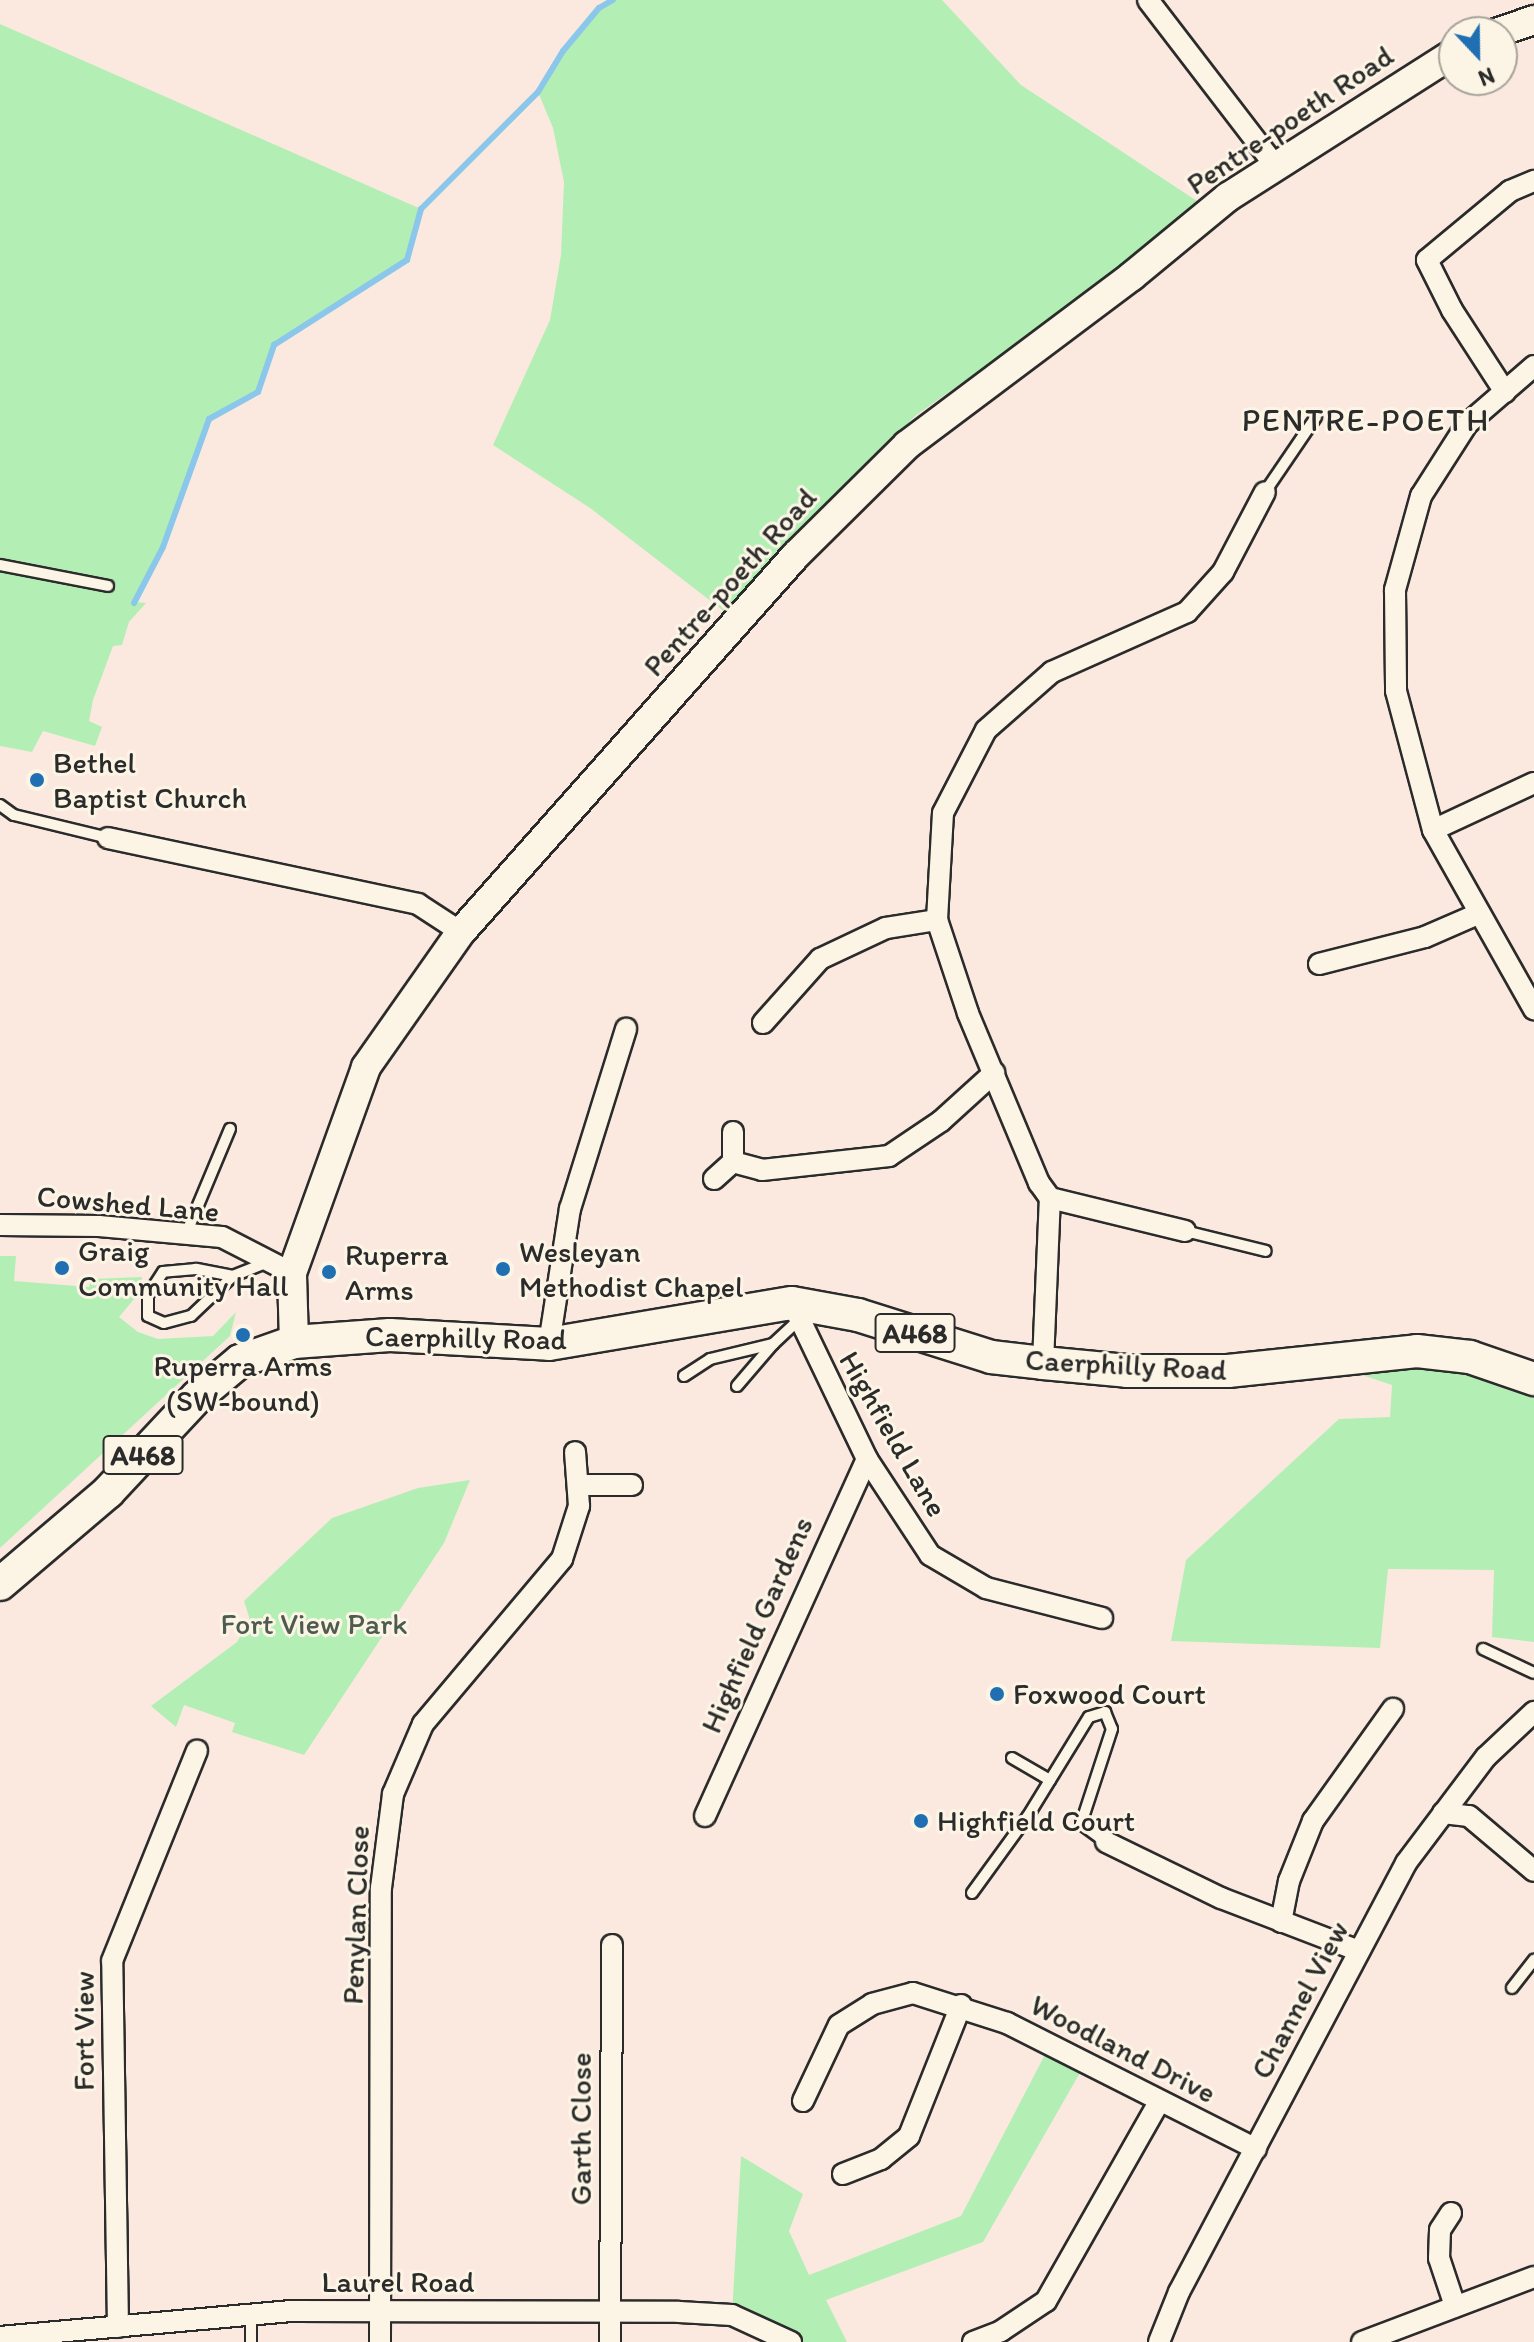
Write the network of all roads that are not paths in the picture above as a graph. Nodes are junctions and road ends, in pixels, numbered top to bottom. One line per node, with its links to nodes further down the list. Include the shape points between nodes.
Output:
1 (1148, 0): 3 (street)
2 (1438, 63): 3 (street, Pentre-poeth Road)
3 (1274, 164): 17 (street, Pentre-poeth Road, via 907,445 796,555)
4 (1534, 181): 6 (street, via 1510,191 1427,260)
5 (1534, 366): 6 (street)
6 (1505, 392): 13 (street, via 1467,424 1421,496 1395,590 1396,691)
7 (1316, 417): 8 (lane)
8 (1265, 492): 16 (street, via 1223,572 1187,612 1052,672 986,730 943,813)
9 (0, 565): 10 (lane)
10 (108, 586)
11 (1534, 783): 13 (street)
12 (0, 805): 14 (lane, via 14,815)
13 (1433, 830): 15 (street)
14 (108, 838): 17 (street, via 418,904)
15 (1478, 914): 18 (street, via 1425,937); 19 (street)
16 (937, 920): 20 (street, via 886,928 820,959); 22 (street)
17 (461, 932): 32 (street, Pentre-poeth Road, via 366,1067)
18 (1319, 964)
19 (1534, 1009)
20 (763, 1023)
21 (626, 1029): 36 (street, via 570,1209)
22 (994, 1073): 25 (street, via 941,1121 889,1156 777,1170); 27 (street)
23 (230, 1129): 30 (lane)
24 (733, 1132): 25 (street)
25 (733, 1162): 26 (street)
26 (714, 1179)
27 (1050, 1198): 29 (street); 38 (street)
28 (0, 1225): 30 (street, Cowshed Lane)
29 (1185, 1231): 31 (lane)
30 (186, 1234): 32 (street, Cowshed Lane, via 222,1237)
31 (1266, 1251)
32 (280, 1268): 33 (lane); 35 (street, Pentre-poeth Road)
33 (233, 1276): 33 (lane, via 191,1316 164,1323 148,1316 148,1295 163,1272 196,1269)
34 (795, 1311): 36 (main road, Caerphilly Road / A468); 37 (lane); 38 (main road, Caerphilly Road / A468, via 858,1315 991,1357); 43 (street, Highfield Lane)
35 (294, 1342): 36 (main road, Caerphilly Road / A468, via 390,1335); 46 (main road, Caerphilly Road / A468, via 240,1361 197,1397 108,1492)
36 (549, 1344)
37 (773, 1344): 39 (lane, via 710,1359); 41 (lane)
38 (1043, 1363): 40 (main road, Caerphilly Road / A468, via 1127,1371 1228,1371 1417,1351 1470,1357)
39 (684, 1376)
40 (1534, 1379)
41 (737, 1386)
42 (575, 1452): 44 (street, Penylan Close)
43 (867, 1459): 47 (street, Highfield Lane, via 930,1555 986,1588); 56 (street, Highfield Gardens)
44 (578, 1485): 45 (street); 73 (street, Penylan Close, via 579,1506 562,1559 423,1724 393,1794 381,1888)
45 (632, 1485)
46 (0, 1584)
47 (1102, 1618)
48 (1483, 1649): 49 (lane)
49 (1534, 1673)
50 (1393, 1709): 60 (street, via 1313,1821 1289,1881)
51 (1534, 1712): 55 (street, Channel View, via 1486,1757)
52 (197, 1751): 76 (street, Fort View, via 112,1961)
53 (1012, 1758): 54 (lane)
54 (1050, 1780): 57 (lane, via 1089,1717 1105,1712 1112,1729 1081,1824); 59 (lane)
55 (1443, 1813): 58 (street, via 1469,1816); 62 (street, Channel View, via 1406,1863)
56 (705, 1816)
57 (1106, 1842): 60 (street)
58 (1534, 1871)
59 (972, 1893)
60 (1281, 1922): 62 (street)
61 (612, 1945): 74 (street, Garth Close)
62 (1359, 1951): 68 (street, Channel View)
63 (1534, 1960): 64 (lane)
64 (1512, 1988)
65 (961, 2005): 66 (street, Woodland Drive, via 913,1993 872,2004 839,2025); 67 (street, Woodland Drive); 69 (street, via 909,2136 881,2159)
66 (803, 2101)
67 (1159, 2102): 68 (street, Woodland Drive); 82 (street, via 1046,2301 1001,2331)
68 (1256, 2149): 83 (street, Channel View, via 1179,2292)
69 (843, 2174)
70 (1451, 2213): 72 (street, via 1440,2230 1439,2258)
71 (1534, 2277): 72 (street)
72 (1455, 2306): 84 (street)
73 (380, 2311): 74 (street, Laurel Road); 75 (street, Laurel Road); 79 (street, Penylan Close)
74 (610, 2313): 80 (street, Garth Close); 81 (street, Laurel Road, via 732,2315)
75 (251, 2315): 76 (street, Laurel Road); 78 (lane)
76 (118, 2327): 77 (street, Laurel Road)
77 (0, 2337)
78 (251, 2342)
79 (380, 2342)
80 (610, 2342)
81 (791, 2342)
82 (973, 2342)
83 (1159, 2342)
84 (1362, 2342)

